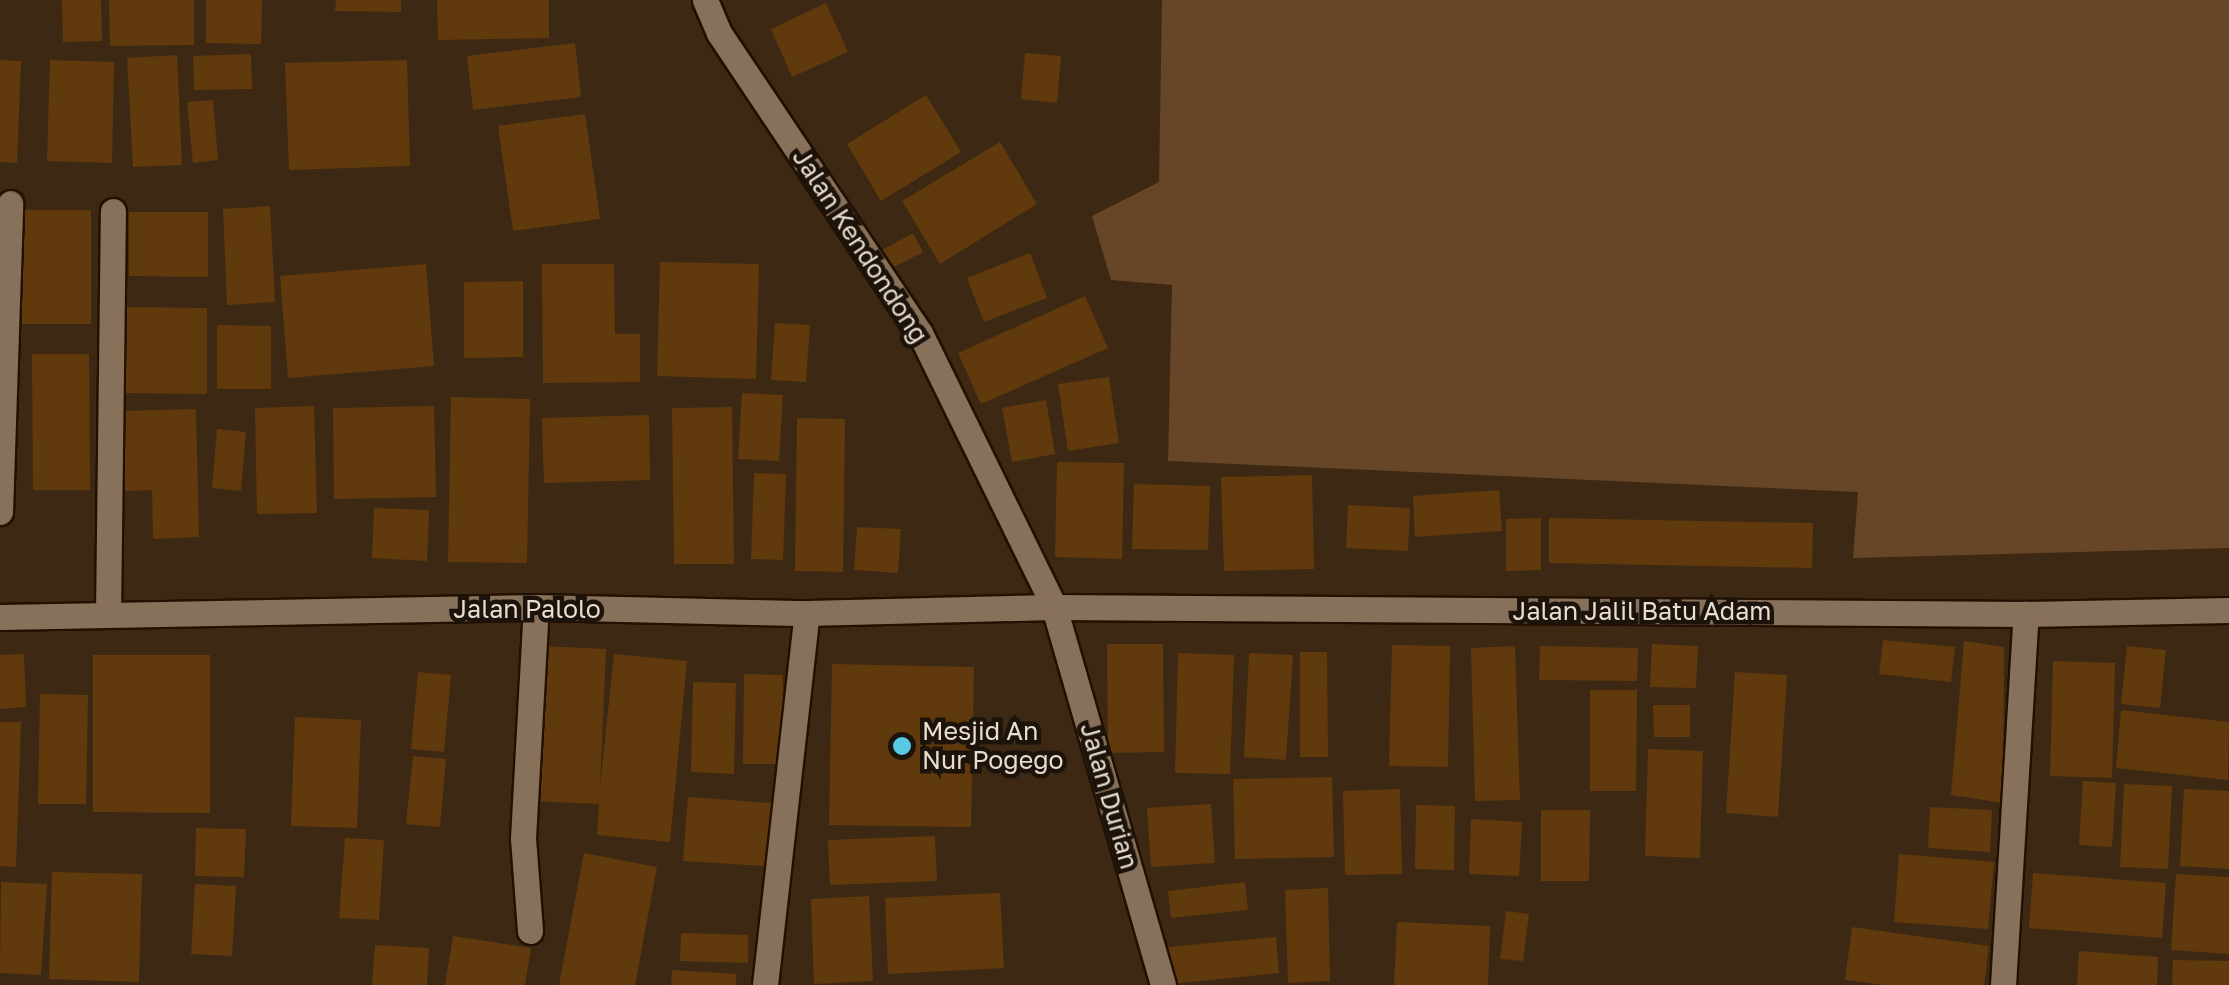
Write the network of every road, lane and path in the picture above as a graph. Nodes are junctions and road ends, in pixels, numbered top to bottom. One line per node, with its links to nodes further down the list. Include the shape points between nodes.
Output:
1 (705, 0): 6 (street, Jalan Kendondong, via 720,33 920,332)
2 (10, 203): 4 (street)
3 (113, 210): 10 (street)
4 (0, 512)
5 (536, 607): 8 (street, Jalan Palolo); 10 (street, Jalan Palolo); 12 (street, via 524,838)
6 (1054, 608): 8 (street, Jalan Palolo); 9 (street, Jalan Jalil Batu Adam); 14 (street, Jalan Durian)
7 (2229, 610): 9 (street, Jalan Jalil Batu Adam)
8 (806, 613): 13 (street)
9 (2026, 614): 15 (street)
10 (108, 615): 11 (street, Jalan Palolo)
11 (0, 617)
12 (530, 931)
13 (765, 985)
14 (1163, 985)
15 (2003, 985)

